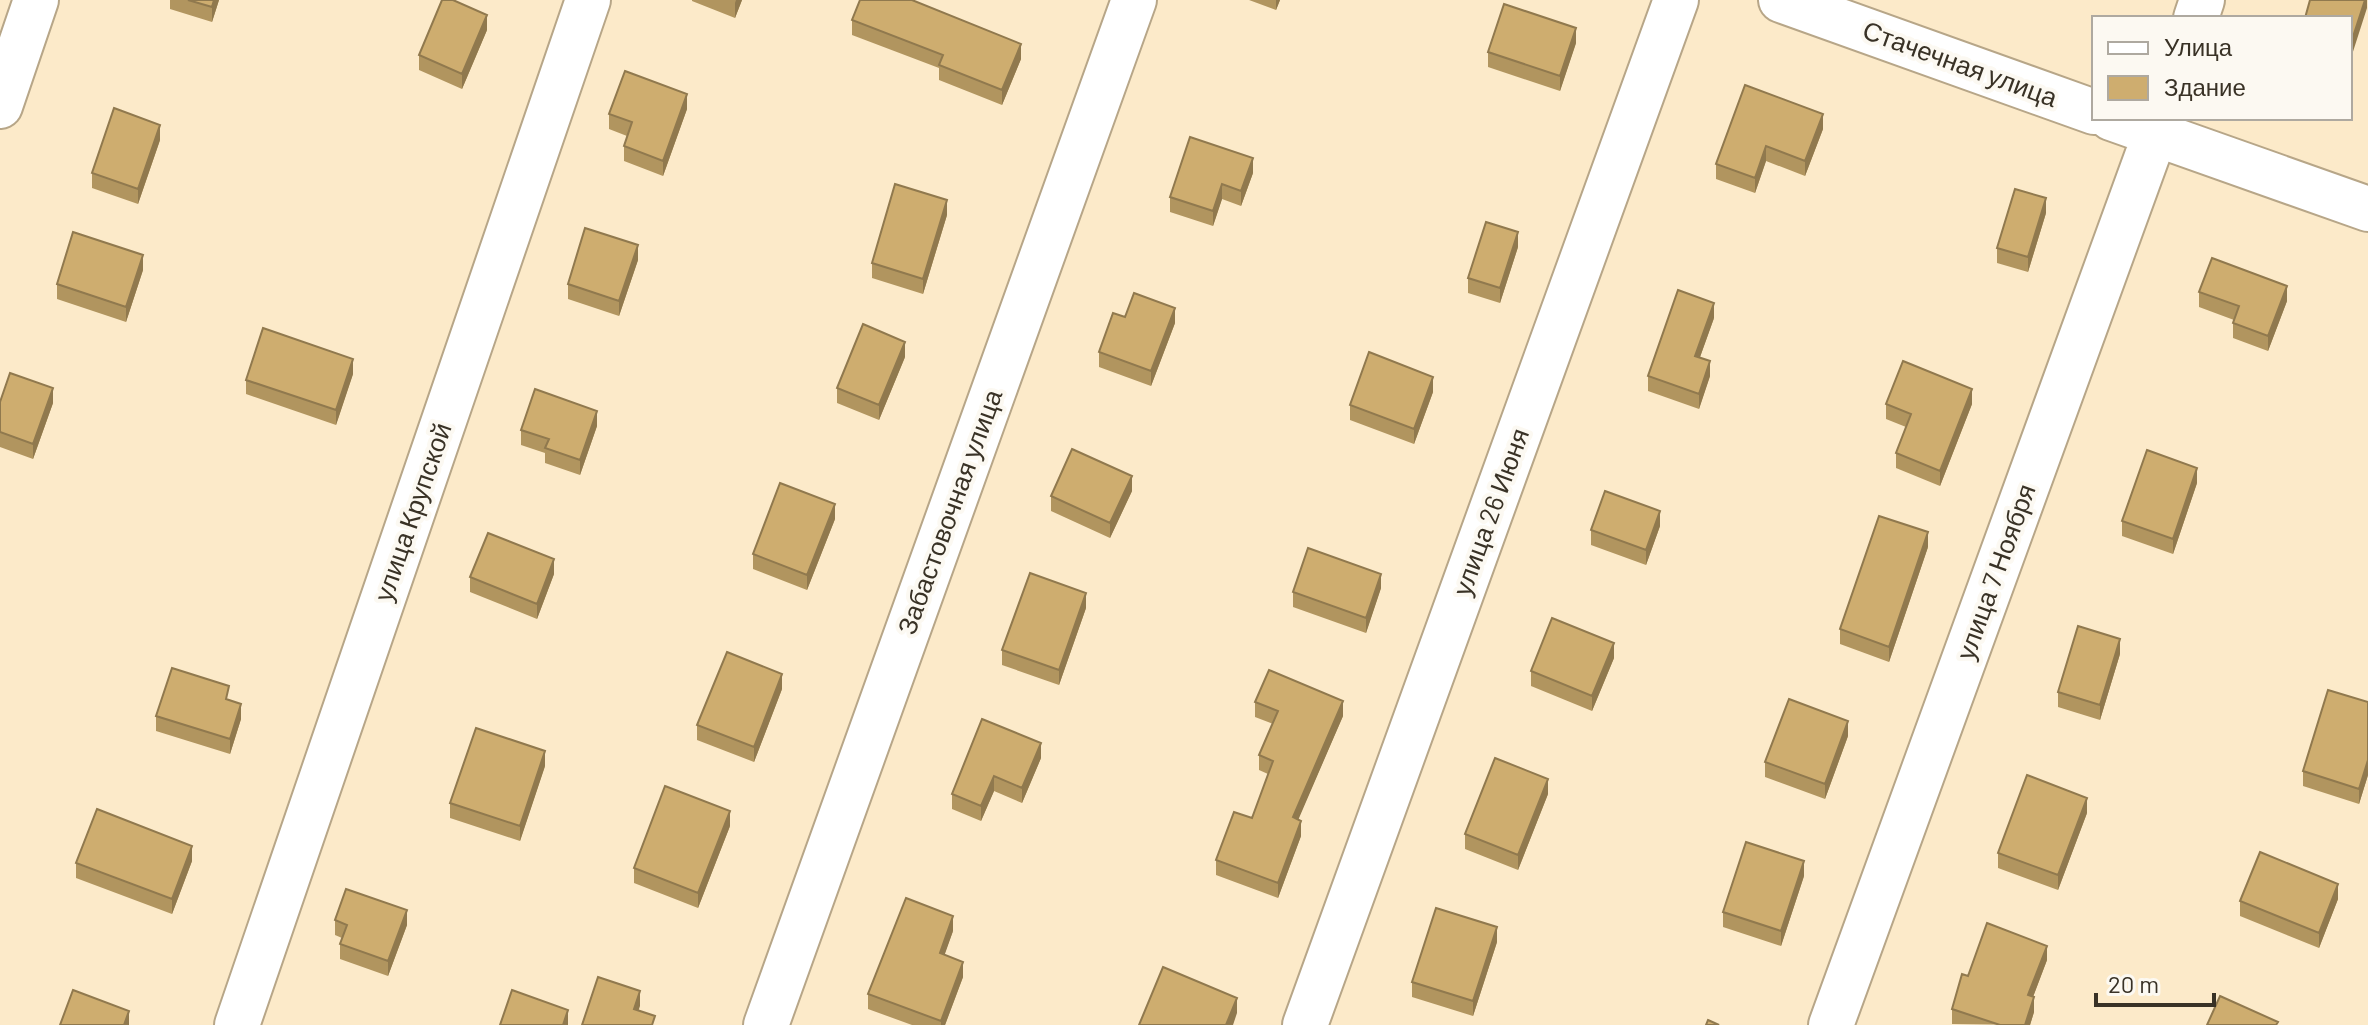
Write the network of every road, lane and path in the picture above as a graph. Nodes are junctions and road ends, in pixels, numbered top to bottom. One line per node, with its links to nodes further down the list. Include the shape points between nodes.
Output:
1 (36, 0): 6 (street)
2 (588, 0): 11 (street, улица Крупской)
3 (1134, 0): 12 (street, Забастовочная улица)
4 (1676, 0): 13 (street, улица 26 Июня)
5 (1781, 0): 7 (street, Стачечная улица)
6 (0, 106)
7 (2092, 111)
8 (2123, 120): 9 (street)
9 (2158, 126): 10 (street); 14 (street, улица 7 Ноября)
10 (2368, 209)
11 (237, 1025)
12 (766, 1025)
13 (1305, 1025)
14 (1831, 1025)

